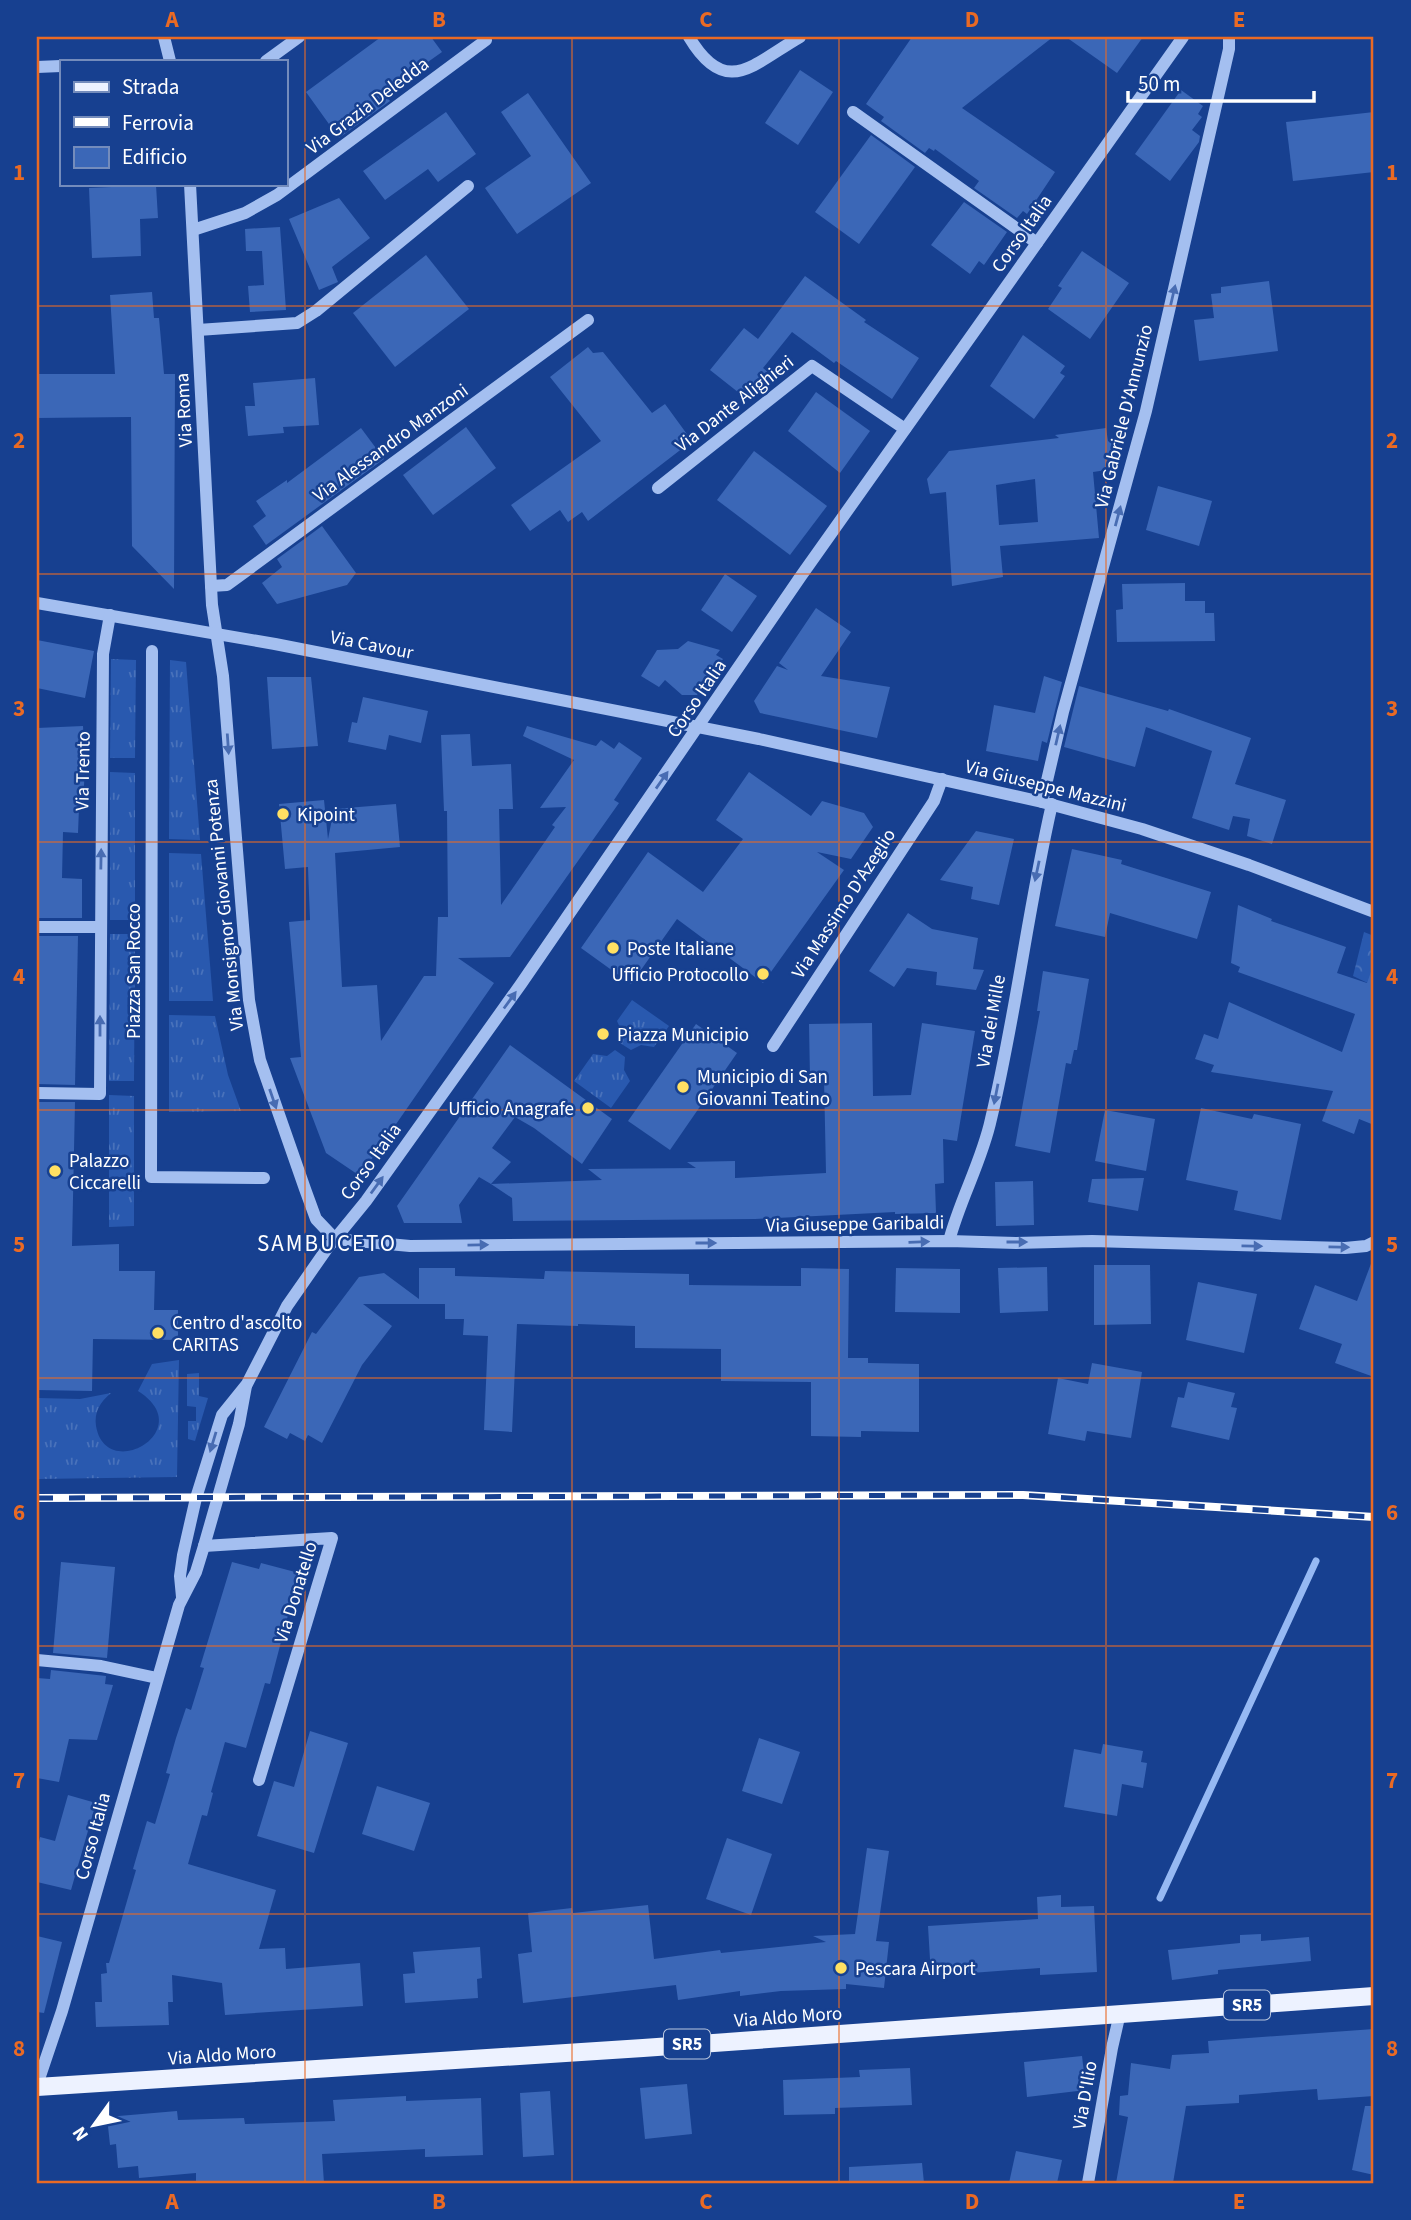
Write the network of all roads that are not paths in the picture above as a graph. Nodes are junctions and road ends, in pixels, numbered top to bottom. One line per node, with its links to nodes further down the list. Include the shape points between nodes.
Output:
1 (163, 37): 8 (street)
2 (299, 37): 9 (street)
3 (690, 37): 4 (street, via 709,65 732,72)
4 (800, 37)
5 (1183, 37): 16 (street, Corso Italia)
6 (1229, 37): 28 (street, Via Gabriele D'Annunzio, one-way to 6, via 1063,712 1146,411)
7 (486, 40): 15 (street, Via Grazia Deledda, via 277,195 245,213)
8 (170, 60)
9 (267, 60)
10 (37, 66): 11 (street)
11 (60, 66)
12 (853, 112): 16 (street)
13 (190, 186): 15 (street, Via Roma)
14 (468, 186): 18 (street, via 297,323)
15 (193, 230): 18 (street, Via Roma)
16 (1037, 243): 19 (street, Corso Italia)
17 (588, 320): 21 (street, Via Alessandro Manzoni, via 227,585)
18 (198, 330): 21 (street, Via Roma)
19 (905, 429): 20 (street, Via Dante Alighieri, via 811,366); 26 (street, Corso Italia)
20 (658, 488)
21 (211, 586): 24 (street, Via Roma)
22 (37, 603): 23 (street, Via Cavour)
23 (110, 615): 24 (street, Via Cavour); 31 (street, Via Trento, one-way to 23, via 103,654)
24 (217, 634): 26 (street, Via Cavour); 35 (street, Via Monsignor Giovanni Potenza, one-way to 35, via 245,968 255,1033 270,1092 316,1219)
25 (152, 651): 34 (street, Piazza San Rocco, via 152,1177)
26 (699, 728): 27 (street, Via Giuseppe Mazzini); 35 (street, Corso Italia, one-way to 26, via 521,984)
27 (942, 779): 28 (street, Via Giuseppe Mazzini); 32 (street, Via Massimo D'Azeglio, via 934,801)
28 (1047, 803): 29 (street, Via Giuseppe Mazzini, via 1191,846); 36 (street, Via dei Mille, one-way to 36, via 992,1119)
29 (1374, 912)
30 (37, 927): 31 (street)
31 (100, 927): 33 (street, Via Trento, one-way to 31, via 100,1094)
32 (773, 1046)
33 (37, 1093)
34 (264, 1178)
35 (335, 1239): 36 (street, Via Giuseppe Garibaldi, one-way to 36, via 410,1246); 38 (street, Corso Italia, via 287,1306)
36 (949, 1241): 37 (street, Via Giuseppe Garibaldi, one-way to 37, via 1345,1248)
37 (1374, 1242)
38 (247, 1384): 39 (street, Corso Italia); 40 (street, Corso Italia, one-way to 40, via 222,1415 210,1450 183,1555)
39 (204, 1546): 40 (street, Corso Italia); 43 (street, Via Donatello, via 332,1538)
40 (182, 1597): 42 (street, Corso Italia)
41 (37, 1660): 42 (street, via 101,1666)
42 (157, 1678): 46 (street, Corso Italia)
43 (259, 1780)
44 (1374, 1997): 45 (main road, Via Aldo Moro / SR5)
45 (1120, 2013): 46 (main road, Via Aldo Moro / SR5); 47 (street, Via D'Ilio)
46 (37, 2086)
47 (1088, 2183)

